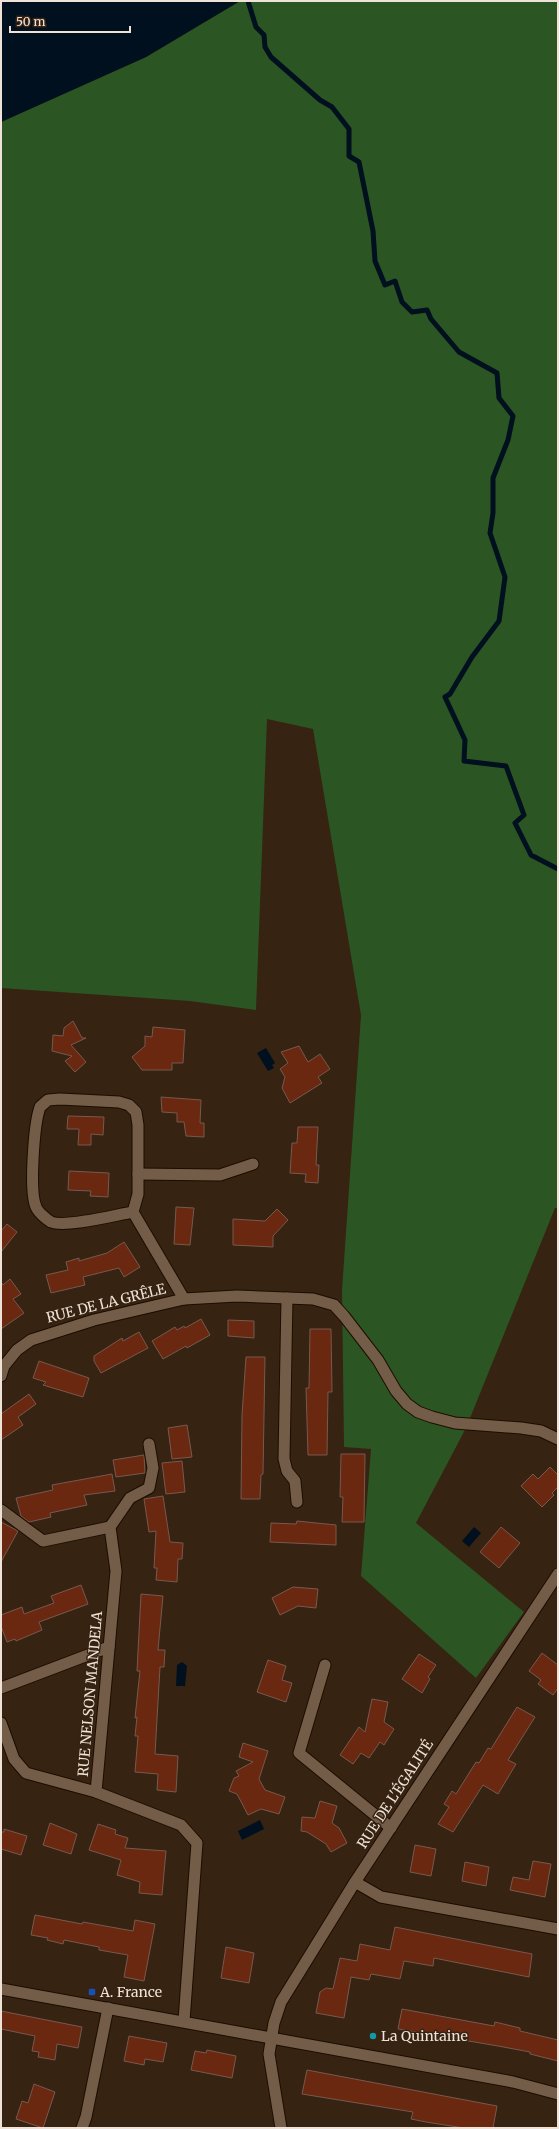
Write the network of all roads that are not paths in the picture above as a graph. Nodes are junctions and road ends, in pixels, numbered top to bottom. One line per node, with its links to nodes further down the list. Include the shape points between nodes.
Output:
1 (253, 1164): 2 (street, via 220,1175)
2 (138, 1174): 3 (street, via 138,1194); 3 (street, via 138,1125 136,1112 129,1105 120,1102 60,1099 48,1100 40,1107 35,1134 33,1195 36,1208 51,1222 64,1224)
3 (133, 1212): 4 (street)
4 (184, 1298): 5 (street, RUE DE LA GRÊLE); 6 (street, RUE DE LA GRÊLE, via 94,1320 30,1340 17,1350 4,1366)
5 (287, 1298): 7 (street, RUE DE LA GRÊLE, via 313,1299 334,1305 378,1360 396,1391 418,1412 442,1421 541,1431); 9 (street, via 284,1459 287,1472 295,1480)
6 (1, 1376)
7 (558, 1439)
8 (148, 1444): 11 (street, via 154,1468 149,1488 130,1498)
9 (297, 1502)
10 (1, 1510): 11 (street, via 42,1540)
11 (110, 1527): 13 (street, RUE NELSON MANDELA, via 116,1571)
12 (558, 1574): 18 (street, RUE DE L'ÉGALITÉ)
13 (109, 1647): 15 (street); 17 (street, RUE NELSON MANDELA)
14 (325, 1665): 18 (street, via 299,1753)
15 (1, 1688)
16 (1, 1723): 17 (street, via 14,1759 26,1773)
17 (96, 1792): 23 (street, RUE NELSON MANDELA, via 181,1825 197,1843)
18 (391, 1828): 19 (street, RUE DE L'ÉGALITÉ)
19 (355, 1882): 20 (street, via 381,1897); 24 (street, RUE DE L'ÉGALITÉ, via 281,2002)
20 (558, 1929)
21 (1, 1989): 22 (street)
22 (108, 2008): 23 (street); 26 (street)
23 (184, 2021): 24 (street)
24 (272, 2037): 25 (street, via 513,2082); 27 (street, RUE DE L'ÉGALITÉ, via 269,2054)
25 (558, 2094)
26 (82, 2128)
27 (281, 2128)

